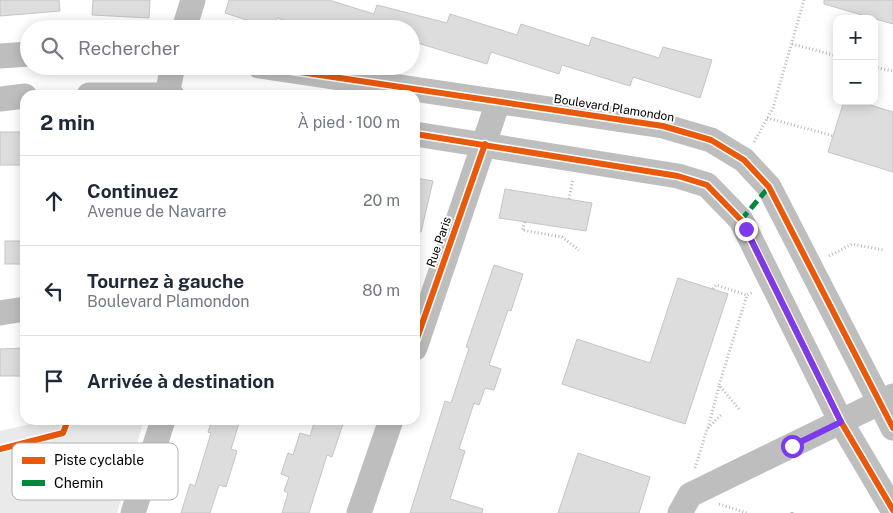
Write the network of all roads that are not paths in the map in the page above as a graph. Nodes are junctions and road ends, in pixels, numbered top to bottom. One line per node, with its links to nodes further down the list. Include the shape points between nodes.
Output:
1 (193, 0): 2 (street)
2 (187, 20)
3 (20, 55): 4 (street)
4 (0, 56)
5 (171, 75): 7 (street)
6 (319, 75): 8 (street, Boulevard Plamondon)
7 (168, 90)
8 (418, 90)
9 (420, 90): 12 (street, Boulevard Plamondon)
10 (20, 97): 11 (street)
11 (0, 99)
12 (498, 102): 14 (street, Rue Paris); 18 (street, Boulevard Plamondon, via 663,126 711,140 744,160 769,187)
13 (420, 135): 14 (street)
14 (485, 144): 17 (street, Rue Paris); 19 (street, via 678,176 707,185 741,220)
15 (20, 310): 16 (street)
16 (0, 313)
17 (420, 332)
18 (886, 399): 19 (street); 22 (street, Boulevard Plamondon)
19 (841, 422): 25 (street); 26 (street)
20 (162, 425): 23 (street)
21 (388, 425): 28 (street)
22 (893, 428)
23 (156, 443)
24 (137, 500): 27 (street)
25 (685, 504)
26 (893, 510)
27 (133, 513)
28 (359, 513)

